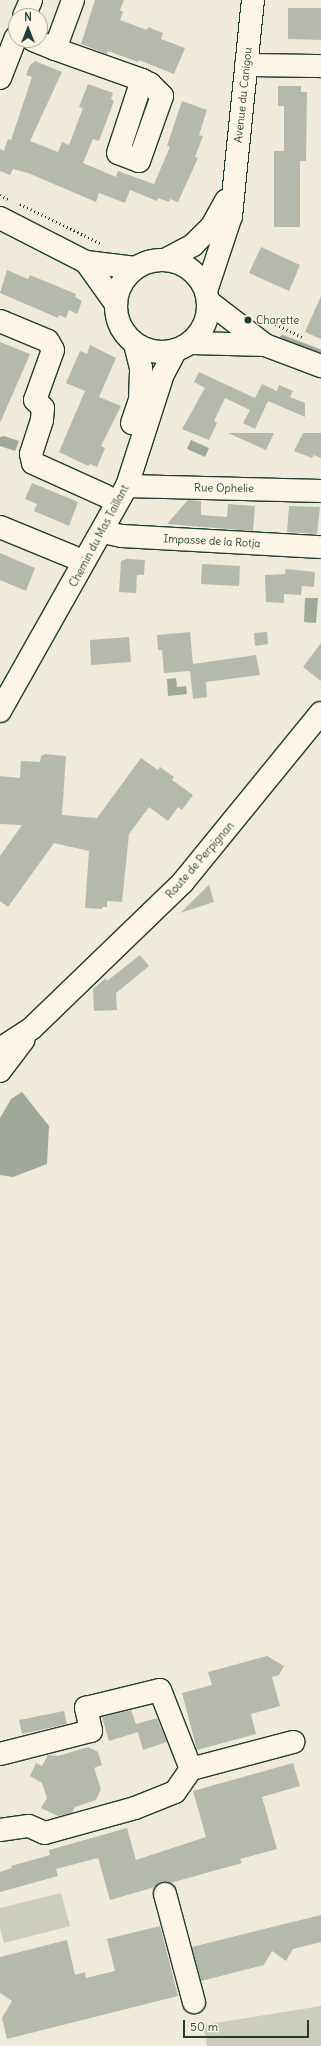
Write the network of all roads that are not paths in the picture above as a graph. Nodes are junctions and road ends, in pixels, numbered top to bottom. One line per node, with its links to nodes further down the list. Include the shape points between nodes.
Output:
1 (73, 0): 5 (main road)
2 (250, 1): 6 (main road, Avenue du Canigou)
3 (48, 46): 5 (main road)
4 (12, 48): 8 (main road)
5 (55, 49): 9 (main road)
6 (246, 65): 7 (main road); 10 (main road, Avenue du Canigou)
7 (321, 66)
8 (0, 78)
9 (142, 80)
10 (233, 190): 12 (main road, Avenue du Canigou, via 212,226 192,246); 15 (main road, Avenue du Canigou, via 231,216)
11 (0, 218): 13 (main road)
12 (165, 260): 14 (main road, via 150,261); 15 (main road, via 190,269)
13 (86, 262): 14 (main road); 16 (main road)
14 (136, 268): 16 (main road, via 119,290)
15 (208, 296): 19 (main road); 20 (main road, via 208,318 202,332)
16 (116, 304): 18 (main road, via 118,320 124,333)
17 (0, 321): 24 (main road, via 48,341 53,350 35,400 43,408 42,420 31,454 33,463)
18 (135, 344): 20 (main road, via 162,353); 24 (main road, Chemin du Mas Taillant, via 141,368 140,400)
19 (265, 345): 20 (main road); 21 (main road)
20 (183, 347): 22 (main road, Chemin du Mas Taillant, via 163,374)
21 (321, 366)
22 (127, 486): 23 (main road, Rue Ophelie); 26 (main road, Chemin du Mas Taillant)
23 (321, 492)
24 (106, 496): 28 (main road, Chemin du Mas Taillant)
25 (0, 527): 28 (main road)
26 (103, 532): 27 (main road, Impasse de la Rotja, via 122,536); 30 (main road, Chemin du Mas Taillant)
27 (321, 547)
28 (73, 557): 29 (main road, Chemin du Mas Taillant)
29 (0, 683)
30 (0, 711)
31 (321, 713): 32 (main road, Route de Perpignan, via 183,882)
32 (32, 1028): 33 (main road, Route de Perpignan); 34 (main road, Route de Perpignan)
33 (0, 1049)
34 (0, 1070)
35 (293, 1742): 37 (main road)
36 (0, 1754): 37 (main road, via 91,1731 86,1708 160,1690)
37 (191, 1769): 38 (main road, via 175,1792 135,1808 45,1833 29,1826)
38 (0, 1830)
39 (165, 1894): 40 (main road)
40 (194, 2002)

